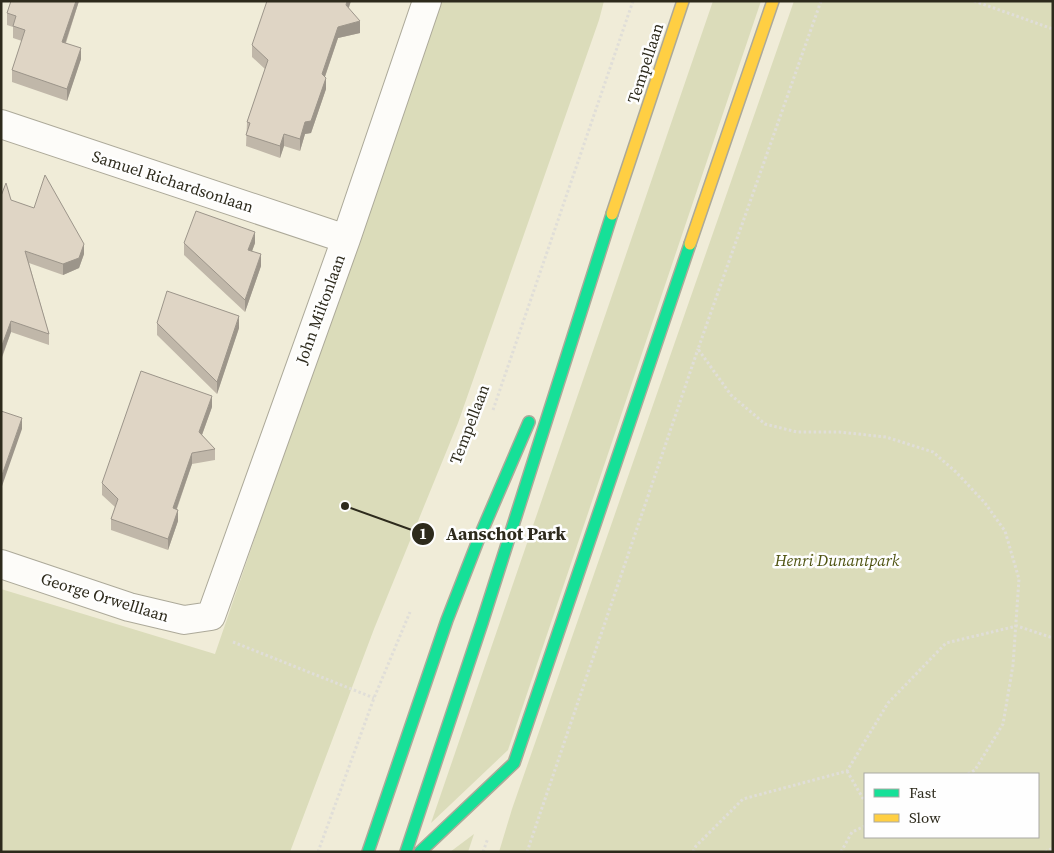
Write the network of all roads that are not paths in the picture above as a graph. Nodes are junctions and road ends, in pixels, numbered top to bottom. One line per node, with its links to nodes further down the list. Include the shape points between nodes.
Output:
1 (427, 1): 5 (street, John Miltonlaan)
2 (683, 1): 6 (main road, Tempellaan)
3 (774, 1): 13 (main road, via 514,763)
4 (1, 124): 5 (street, Samuel Richardsonlaan)
5 (346, 239): 10 (street, John Miltonlaan)
6 (591, 278): 7 (main road, Tempellaan); 12 (main road, Tempellaan)
7 (548, 377)
8 (533, 412): 11 (main road, via 447,620)
9 (1, 564): 10 (street, George Orwelllaan, via 129,607 184,620)
10 (211, 616)
11 (368, 852)
12 (406, 852)
13 (420, 852)

